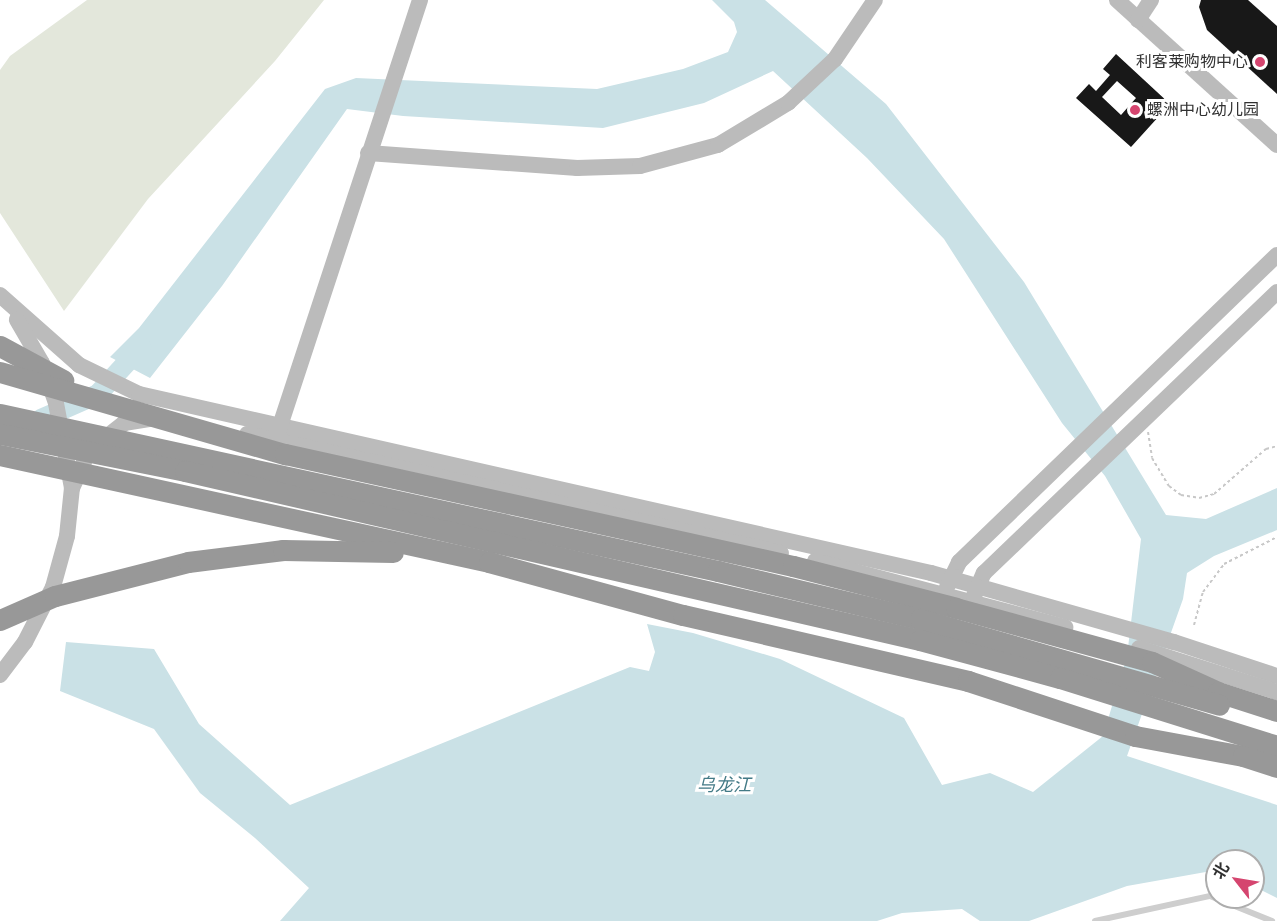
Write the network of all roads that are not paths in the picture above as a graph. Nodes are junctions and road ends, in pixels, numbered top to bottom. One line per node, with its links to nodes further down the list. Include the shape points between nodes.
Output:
1 (420, 0): 7 (street)
2 (875, 0): 7 (street, bridge, via 835,58 788,103 718,145 640,166 577,168)
3 (1117, 0): 5 (street)
4 (1151, 0): 5 (street)
5 (1138, 20): 6 (street)
6 (1277, 145)
7 (368, 153): 16 (street)
8 (1277, 255): 21 (street, via 959,562)
9 (1277, 292): 22 (street, via 984,573)
10 (0, 295): 15 (street, bridge, via 47,376); 16 (street, via 79,365 139,394)
11 (0, 345): 13 (highway, bridge, via 51,375)
12 (0, 372): 13 (highway, bridge)
13 (118, 405): 28 (highway, bridge, via 285,454 793,566 924,599 1152,662 1218,692)
14 (0, 414): 15 (highway, bridge)
15 (62, 428): 19 (street); 29 (highway, bridge, via 684,563 920,619)
16 (278, 433): 19 (street, via 166,417 124,423 107,434 83,463); 21 (street, via 724,539)
17 (0, 434): 30 (highway, bridge, via 185,471 920,640 1060,678)
18 (0, 455): 20 (highway, bridge)
19 (72, 488): 25 (street, via 67,536 53,587 25,642)
20 (489, 562): 23 (highway, bridge, via 369,550 241,553 125,575 55,596); 31 (highway, bridge, via 683,615 968,681 1135,736 1243,756)
21 (948, 586): 22 (street)
22 (975, 594): 24 (street)
23 (0, 620)
24 (1172, 649): 26 (street); 27 (street)
25 (0, 675)
26 (1277, 676)
27 (1277, 692)
28 (1277, 711)
29 (1277, 724)
30 (1277, 746)
31 (1277, 768)
32 (1095, 921): 33 (lane, via 1210,896)
33 (1272, 921)

